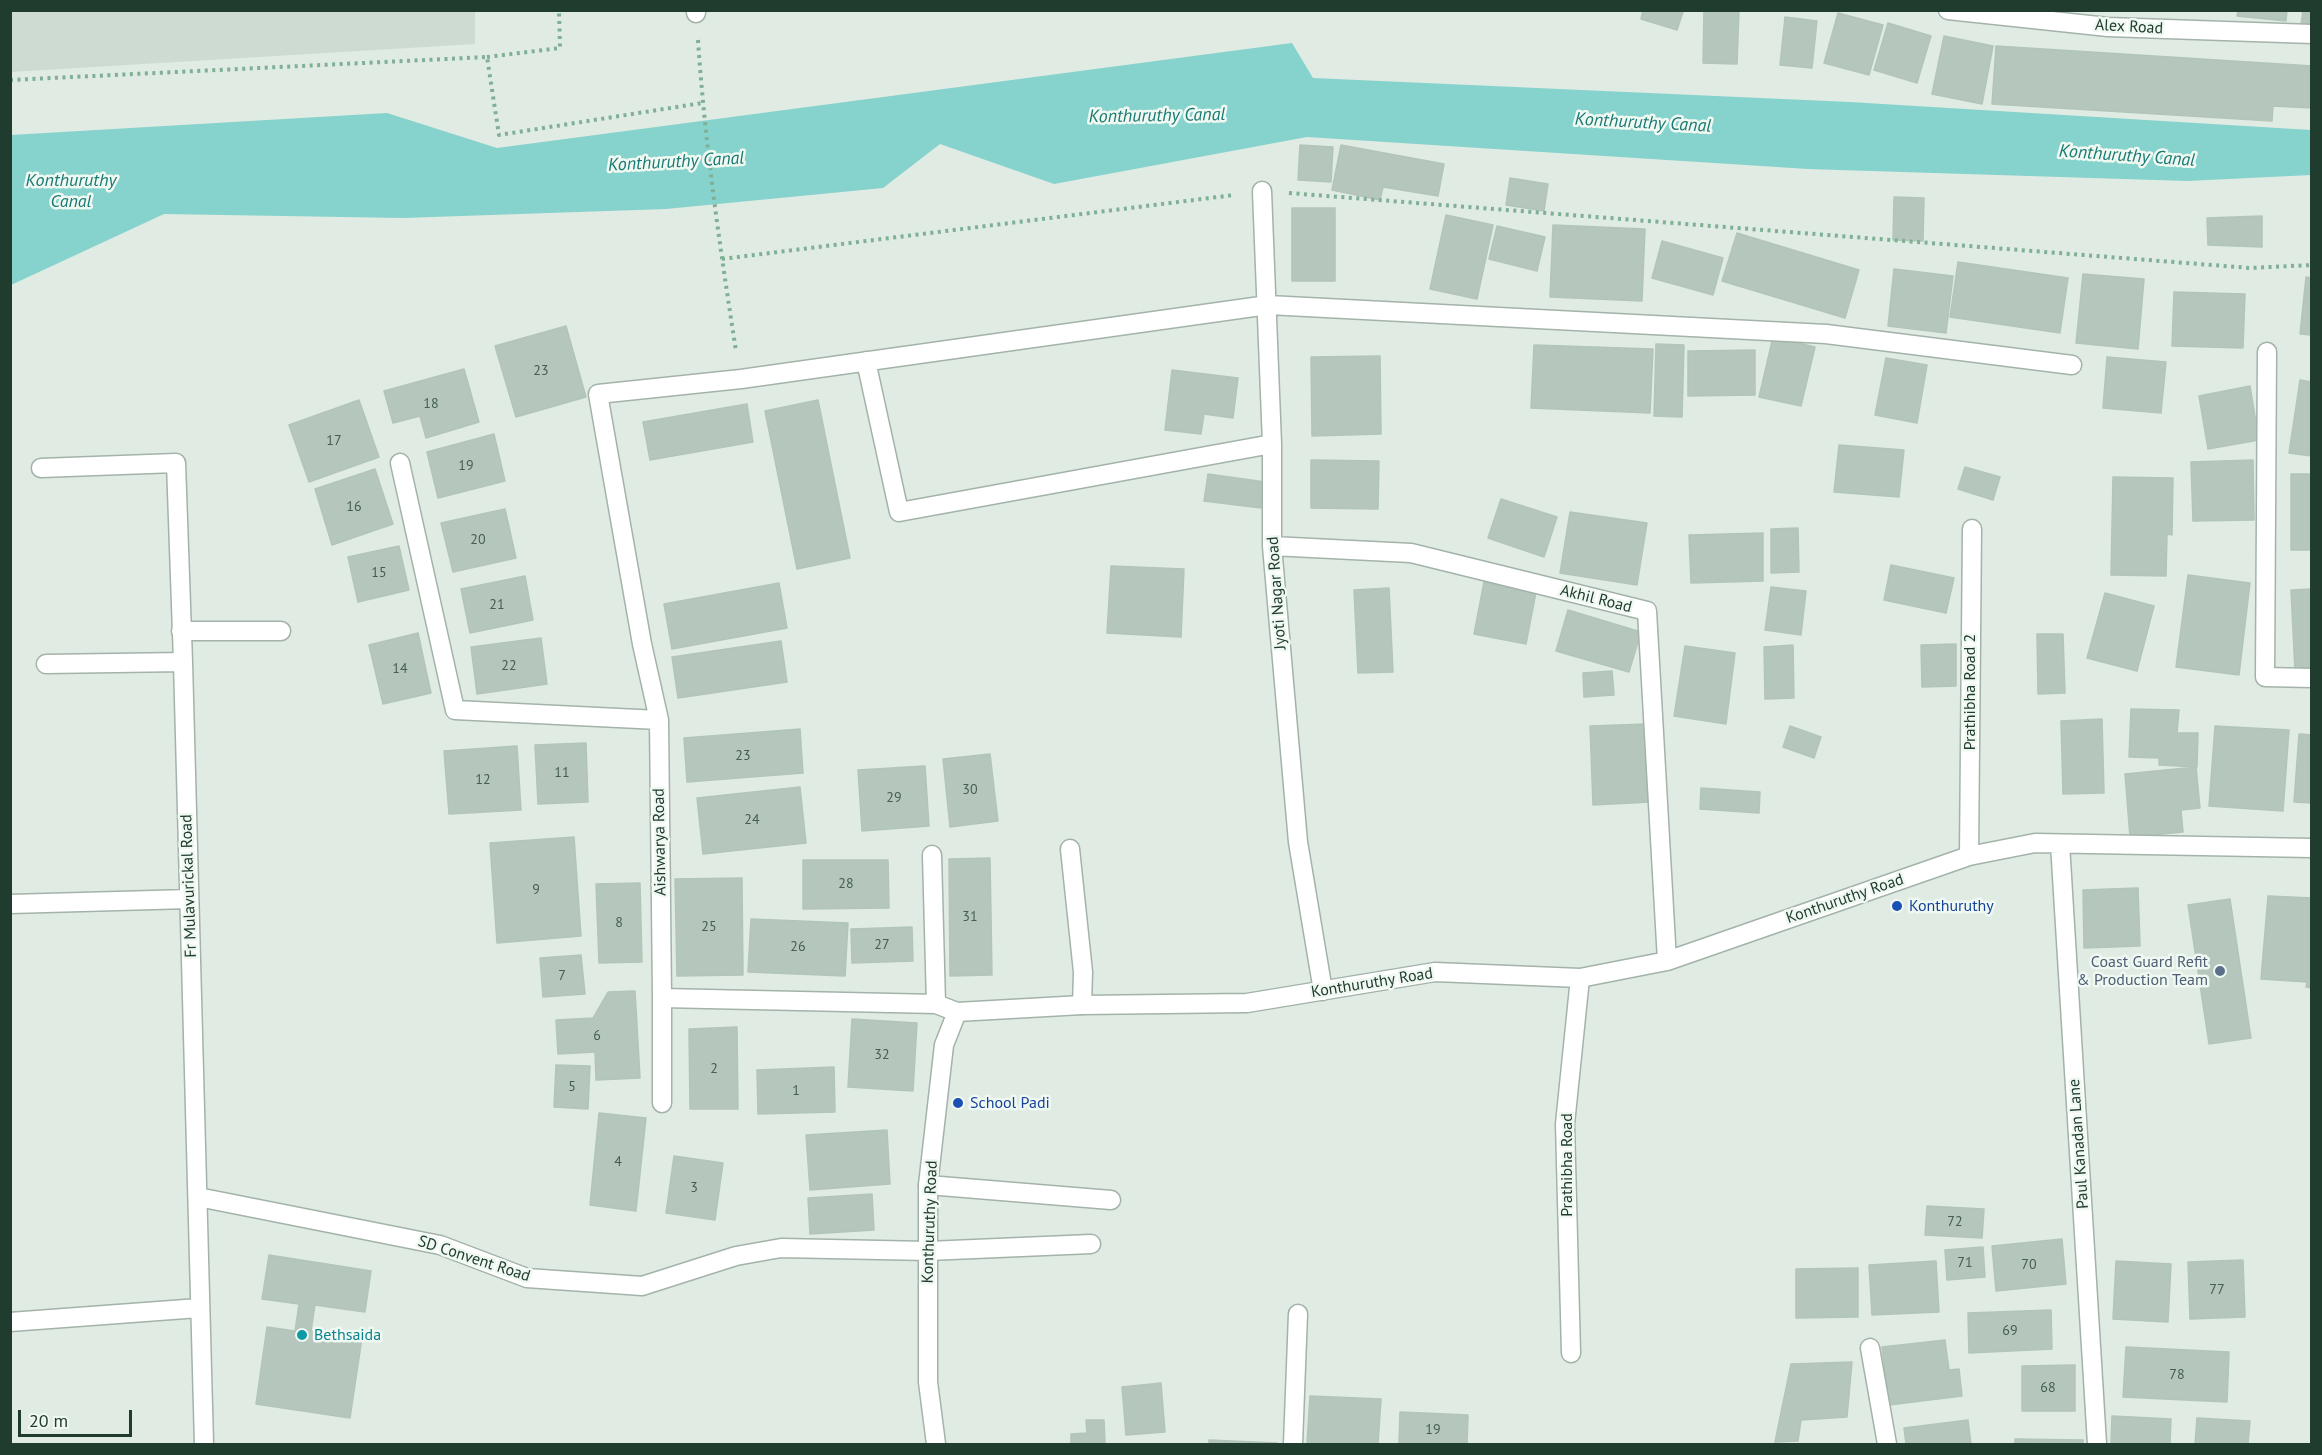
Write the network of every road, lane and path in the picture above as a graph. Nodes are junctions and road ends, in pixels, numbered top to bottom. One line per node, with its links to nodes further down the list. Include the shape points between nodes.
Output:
1 (559, 10): 5 (path, via 560,48)
2 (1948, 10): 4 (street, Alex Road, via 2108,27)
3 (696, 12): 7 (path)
4 (2312, 34)
5 (487, 57): 6 (path); 7 (path, via 499,135)
6 (10, 80)
7 (702, 103): 9 (path)
8 (1262, 191): 9 (path); 10 (path, via 2250,268); 11 (street, Jyoti Nagar Road)
9 (722, 259): 15 (path)
10 (2312, 265)
11 (1268, 305): 13 (street); 14 (street, via 1826,334); 16 (street, Jyoti Nagar Road)
12 (2267, 352): 25 (street, via 2265,677)
13 (866, 361): 15 (street); 16 (street, via 899,512)
14 (2072, 364)
15 (741, 379): 26 (street, Aishwarya Road, via 598,394)
16 (1272, 444): 20 (street, Jyoti Nagar Road)
17 (400, 463): 26 (street, via 455,710)
18 (41, 468): 21 (street, Fr Mulavurickal Road, via 176,463)
19 (1972, 529): 31 (street, Prathibha Road 2)
20 (1272, 546): 34 (street, Akhil Road, via 1411,553 1647,611); 36 (street, Jyoti Nagar Road, via 1298,842)
21 (181, 631): 22 (street); 23 (street, Fr Mulavurickal Road)
22 (281, 631)
23 (183, 662): 24 (street); 32 (street, Fr Mulavurickal Road)
24 (46, 664)
25 (2312, 678)
26 (659, 720): 37 (street, Aishwarya Road)
27 (2060, 844): 28 (street, Konthuruthy Road); 31 (street, Konthuruthy Road, via 2035,843); 56 (street, Paul Kanadan Lane)
28 (2312, 848)
29 (1070, 849): 39 (street, via 1083,972)
30 (932, 855): 38 (street)
31 (1969, 855): 34 (street, Konthuruthy Road)
32 (189, 899): 33 (street); 43 (street, Fr Mulavurickal Road)
33 (10, 904)
34 (1667, 961): 35 (street, Konthuruthy Road)
35 (1580, 978): 36 (street, Konthuruthy Road, via 1435,972); 51 (street, Prathibha Road, via 1565,1124)
36 (1323, 991): 39 (street, Konthuruthy Road, via 1247,1003)
37 (662, 998): 38 (street); 41 (street, Aishwarya Road)
38 (936, 1004): 40 (street)
39 (1082, 1005): 40 (street, Konthuruthy Road)
40 (957, 1012): 42 (street, Konthuruthy Road, via 944,1046)
41 (662, 1103)
42 (928, 1185): 44 (street); 46 (street, Konthuruthy Road)
43 (198, 1197): 46 (street, SD Convent Road, via 440,1245 527,1278 642,1286 736,1256 782,1248); 47 (street, Fr Mulavurickal Road)
44 (1111, 1200)
45 (1090, 1244): 46 (street, SD Convent Road)
46 (928, 1251): 53 (street, Konthuruthy Road, via 928,1382)
47 (199, 1308): 49 (street); 52 (street, Fr Mulavurickal Road)
48 (1298, 1314): 54 (street)
49 (10, 1322)
50 (1870, 1348): 55 (street)
51 (1571, 1353)
52 (204, 1444)
53 (936, 1444)
54 (1293, 1444)
55 (1887, 1444)
56 (2097, 1444)

